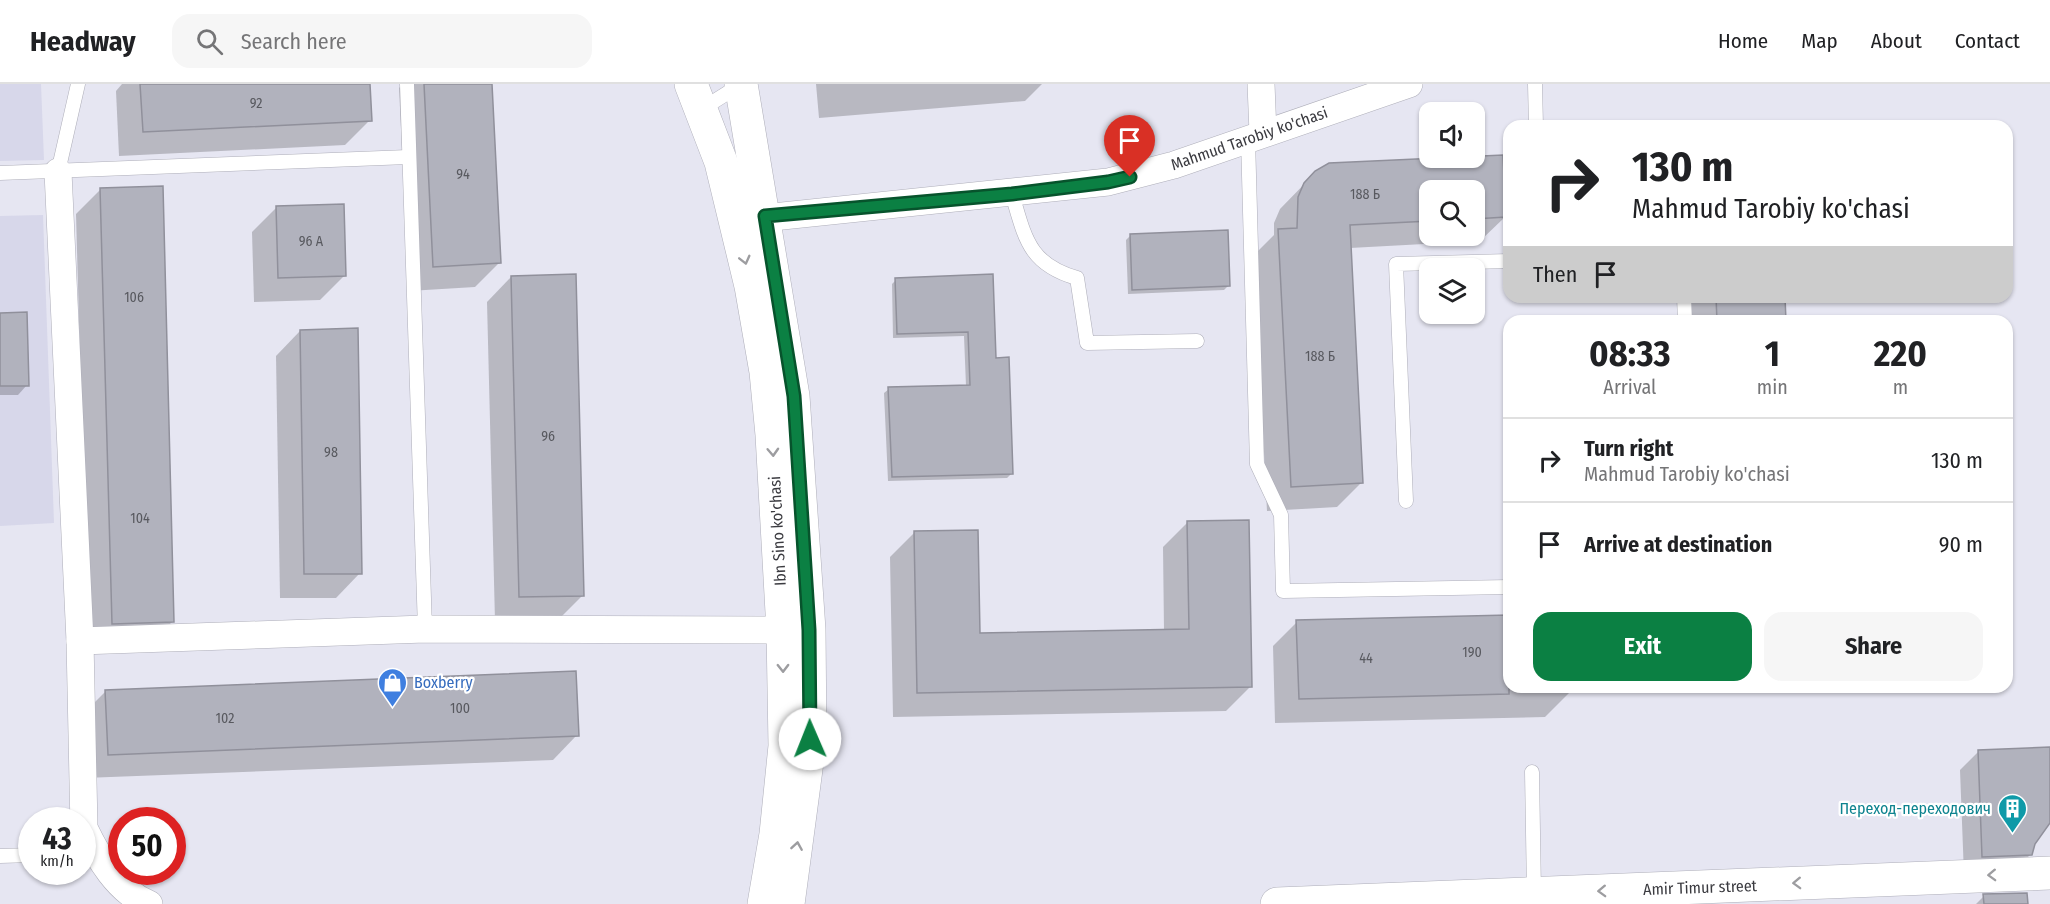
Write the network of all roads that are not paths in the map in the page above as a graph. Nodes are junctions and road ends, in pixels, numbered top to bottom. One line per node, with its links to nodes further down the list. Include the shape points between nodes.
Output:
1 (78, 84): 11 (lane)
2 (407, 84): 10 (lane)
3 (742, 84): 7 (lane); 14 (main road)
4 (1261, 84): 9 (street)
5 (1409, 84): 9 (street, Mahmud Tarobiy ko'chasi)
6 (1535, 84): 8 (lane)
7 (697, 96): 14 (main road, via 721,162)
8 (1536, 120)
9 (1256, 136): 13 (street, Mahmud Tarobiy ko'chasi, via 1173,165 1108,182); 18 (lane, via 1257,464 1281,515 1283,591)
10 (408, 156): 11 (lane); 19 (lane)
11 (58, 172): 12 (lane); 21 (street)
12 (0, 173)
13 (1012, 194): 14 (street, Mahmud Tarobiy ko'chasi); 16 (lane, via 1027,243 1054,271 1077,278 1087,343)
14 (750, 218): 20 (main road, via 794,396)
15 (1503, 261): 17 (lane, via 1396,264)
16 (1197, 341)
17 (1406, 501)
18 (1503, 587)
19 (426, 629): 20 (street); 21 (street)
20 (796, 630): 30 (main road, one-way to 30, via 776,834); 31 (main road, one-way to 20, via 810,739)
21 (80, 641): 23 (street)
22 (1532, 772): 28 (lane)
23 (84, 807)
24 (18, 855): 25 (lane)
25 (0, 856)
26 (96, 861): 29 (street, via 134,898)
27 (2050, 873): 28 (main road, Amir Timur street, one-way to 28)
28 (1534, 893): 32 (main road, Amir Timur street)
29 (149, 904)
30 (764, 904)
31 (788, 904)
32 (1277, 904)

